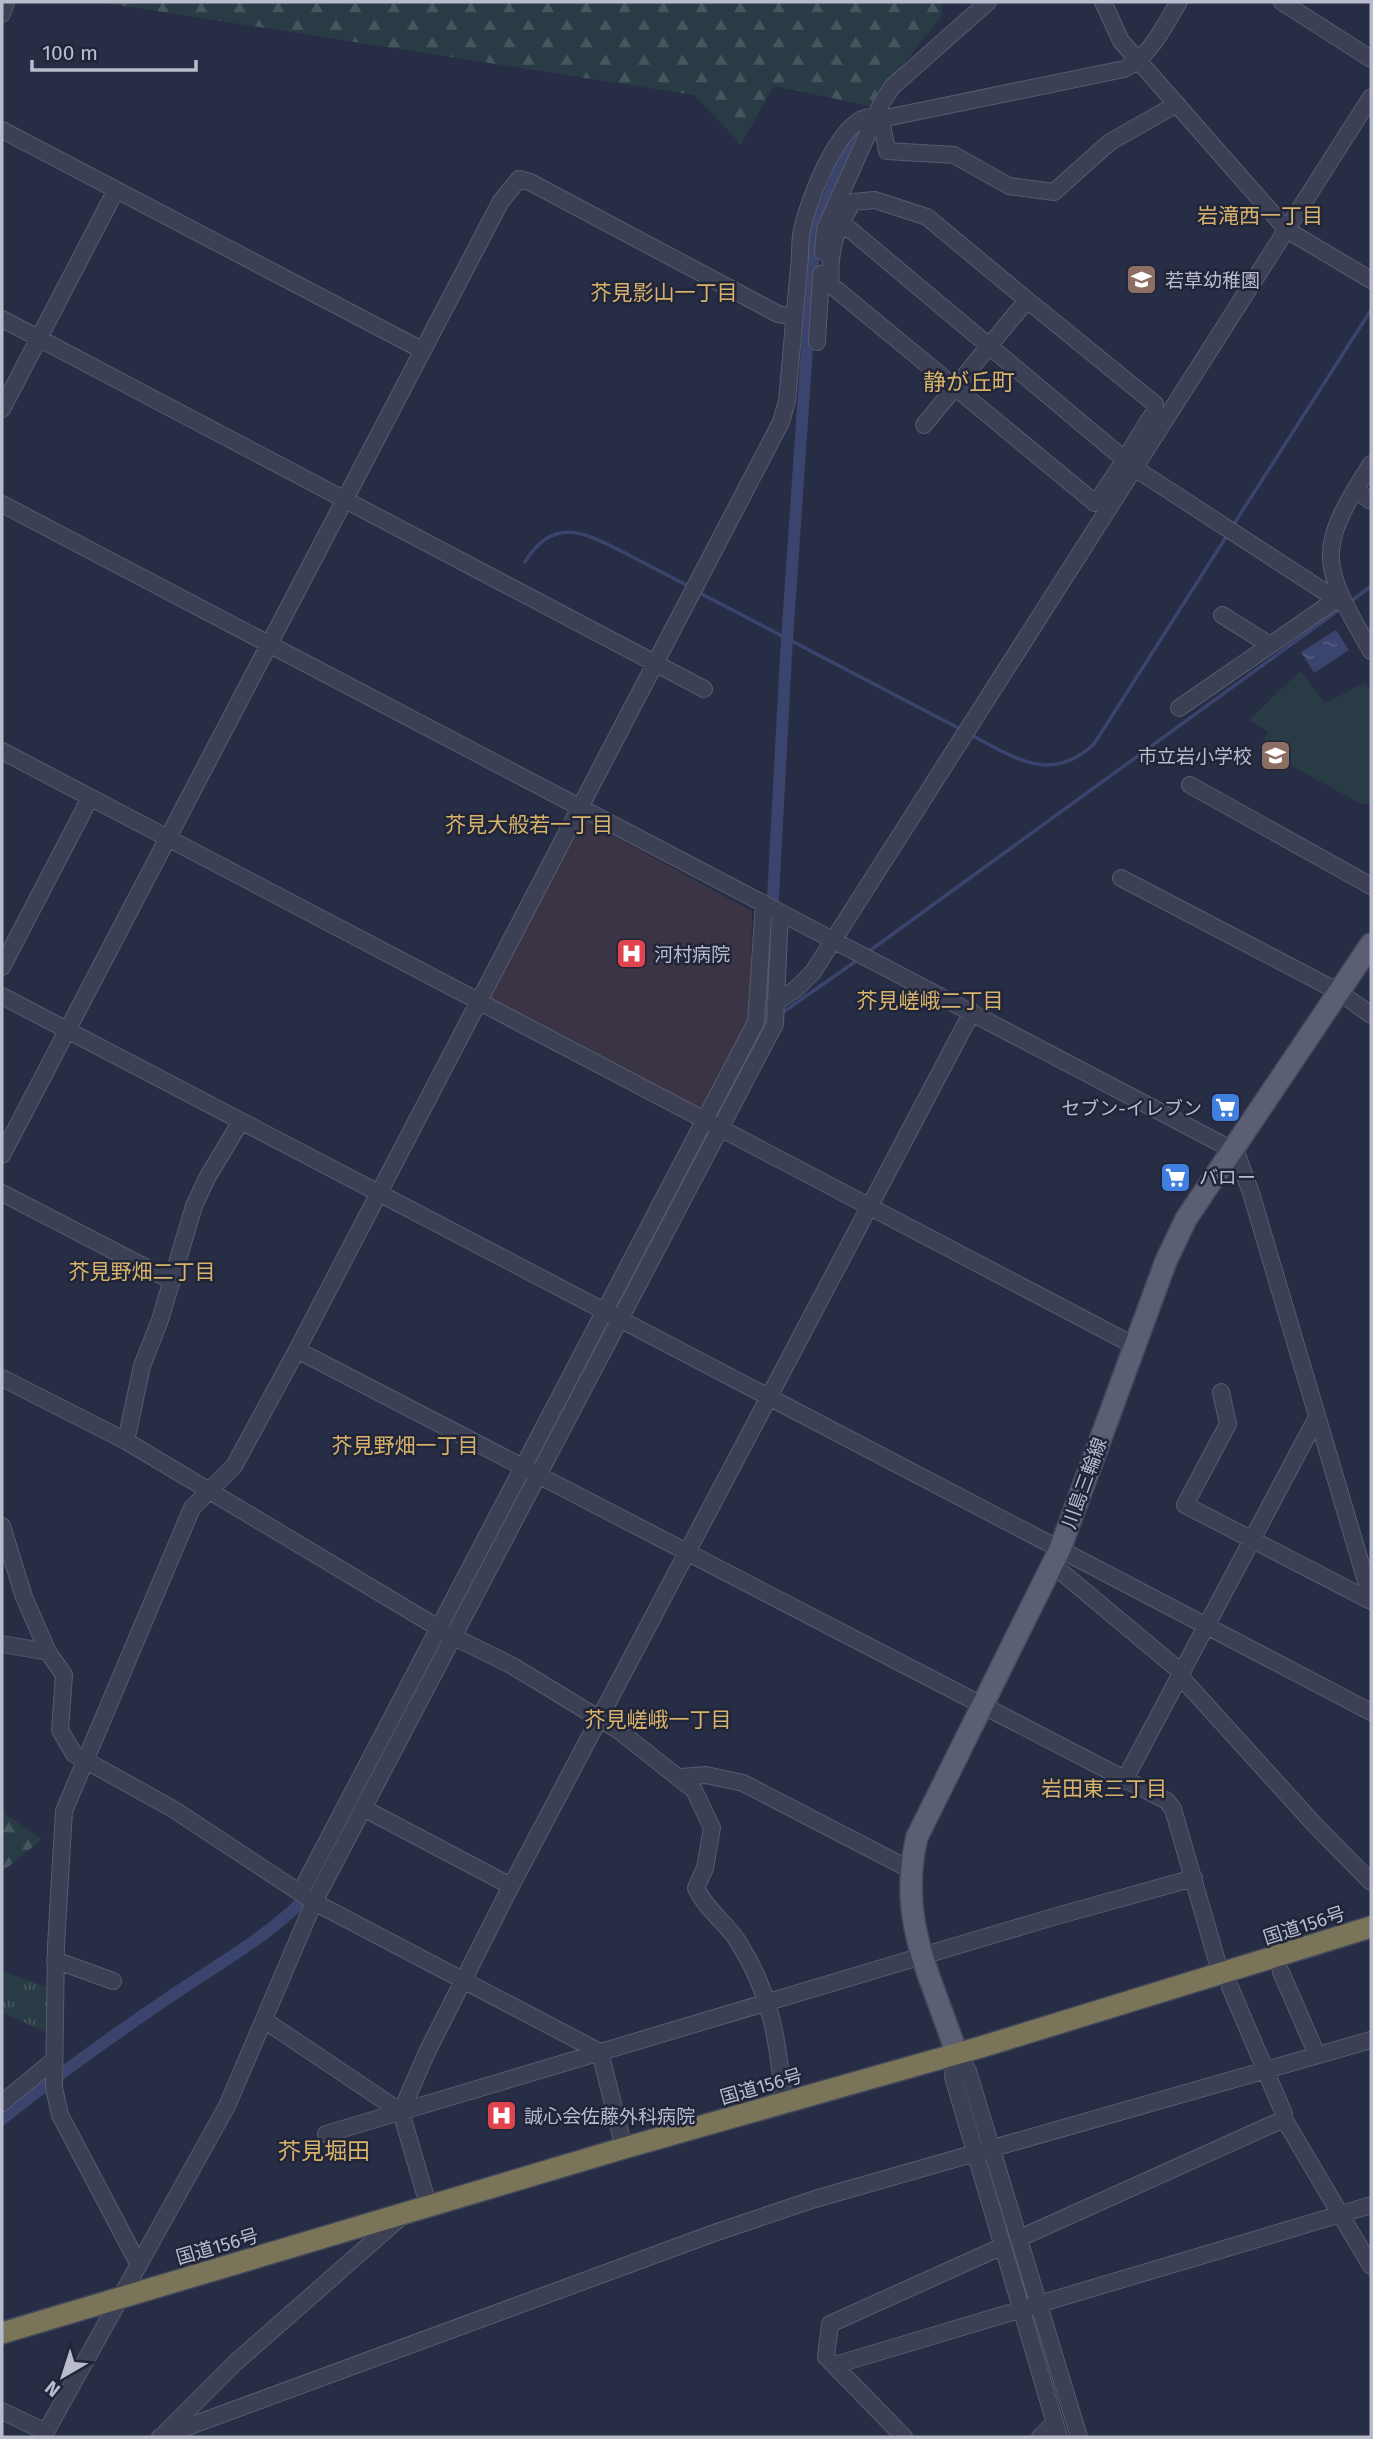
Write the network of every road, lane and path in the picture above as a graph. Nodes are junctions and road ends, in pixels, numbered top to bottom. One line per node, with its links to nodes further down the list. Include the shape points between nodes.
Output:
1 (6, 2): 6 (street)
2 (989, 2): 11 (street, via 894,86)
3 (1103, 2): 8 (street, via 1121,41)
4 (1180, 2): 8 (street)
5 (1282, 2): 7 (street)
6 (2, 14)
7 (1371, 59)
8 (1139, 61): 10 (street); 11 (street, via 1124,69)
9 (1371, 97): 15 (street)
10 (1177, 104): 11 (street, via 1110,142 1054,192 1009,186 954,155 887,151); 15 (street)
11 (878, 118): 17 (street, via 825,229); 19 (street, via 857,120 844,133 810,203 801,232)
12 (2, 130): 13 (street)
13 (116, 190): 21 (street); 24 (street)
14 (841, 222): 17 (street); 18 (street, via 853,202 875,201 927,217); 23 (street)
15 (1287, 230): 16 (street); 28 (street)
16 (1371, 280)
17 (825, 285): 22 (street); 25 (street)
18 (1027, 300): 23 (street); 28 (street, via 1155,404)
19 (794, 317): 24 (street, via 778,314 519,179 501,201); 39 (street, via 781,422)
20 (2, 319): 21 (street)
21 (38, 339): 26 (street); 31 (street)
22 (817, 342)
23 (990, 345): 25 (street); 28 (street)
24 (422, 350): 31 (street)
25 (955, 388): 27 (street); 28 (street, via 1095,503)
26 (2, 409)
27 (923, 425)
28 (1130, 463): 34 (street); 51 (street, via 1062,582)
29 (1371, 464): 30 (street)
30 (1355, 489): 32 (street); 34 (street, via 1329,547)
31 (345, 501): 36 (street); 39 (street)
32 (1371, 501)
33 (2, 504): 36 (street)
34 (1341, 602): 37 (street); 38 (street)
35 (1222, 615): 37 (street)
36 (270, 645): 45 (street); 46 (street)
37 (1270, 645): 41 (street)
38 (1371, 651)
39 (657, 664): 40 (street); 45 (street)
40 (704, 690)
41 (1179, 708)
42 (2, 751): 44 (street)
43 (1190, 785): 48 (street)
44 (90, 797): 46 (street); 53 (street)
45 (581, 807): 49 (street); 56 (street)
46 (168, 838): 56 (street); 60 (street)
47 (1121, 878): 54 (street)
48 (1371, 886)
49 (764, 903): 50 (street); 61 (street, via 756,1022)
50 (780, 912): 51 (street); 57 (street)
51 (833, 939): 57 (street, via 813,971); 58 (street)
52 (1371, 944): 54 (main road, 川島三輪線)
53 (2, 967)
54 (1339, 992): 59 (street); 64 (main road, 川島三輪線)
55 (2, 996): 60 (street)
56 (479, 1002): 61 (street); 67 (street)
57 (775, 1003): 63 (street, via 775,1024)
58 (972, 1012): 64 (street); 68 (street)
59 (1371, 1015)
60 (66, 1031): 62 (street); 65 (street)
61 (706, 1118): 63 (street); 70 (street)
62 (240, 1123): 67 (street); 69 (street, via 194,1206)
63 (721, 1127): 68 (street); 71 (street)
64 (1231, 1149): 72 (main road, 川島三輪線, via 1186,1219); 77 (street, via 1251,1194)
65 (2, 1155)
66 (2, 1193): 69 (street)
67 (377, 1194): 70 (street); 73 (street)
68 (870, 1205): 72 (street); 76 (street)
69 (172, 1282): 78 (street, via 142,1366)
70 (603, 1312): 71 (street); 79 (street)
71 (619, 1321): 76 (street); 80 (street)
72 (1135, 1346): 85 (main road, 川島三輪線)
73 (297, 1350): 79 (street); 81 (street, via 234,1466)
74 (2, 1378): 78 (street)
75 (1221, 1392): 83 (street, via 1228,1424 1185,1506)
76 (769, 1398): 84 (street); 85 (street)
77 (1316, 1419): 83 (street); 86 (street)
78 (126, 1441): 81 (street)
79 (523, 1466): 80 (street); 88 (street)
80 (540, 1474): 84 (street); 88 (street)
81 (209, 1489): 88 (street); 95 (street, via 192,1507)
82 (2, 1526): 90 (street, via 24,1597)
83 (1252, 1538): 86 (street); 87 (street)
84 (688, 1551): 92 (street); 94 (street)
85 (1056, 1556): 87 (street); 91 (street); 92 (main road, 川島三輪線)
86 (1371, 1600)
87 (1205, 1626): 91 (street); 93 (street)
88 (446, 1632): 94 (street); 96 (street); 99 (street)
89 (2, 1644): 90 (street)
90 (48, 1652): 95 (street, via 64,1675 60,1730 74,1754)
91 (1180, 1673): 98 (street); 103 (street)
92 (984, 1706): 98 (street); 101 (main road, 川島三輪線, via 917,1837)
93 (1371, 1712)
94 (600, 1717): 97 (street); 104 (street)
95 (85, 1760): 105 (street, via 173,1809); 108 (street, via 64,1811)
96 (359, 1777): 99 (street); 105 (street)
97 (681, 1777): 101 (street, via 743,1783); 113 (street, via 694,1790 712,1828 705,1868 696,1888 702,1902 738,1941)
98 (1124, 1781): 102 (street, via 1167,1801 1173,1809)
99 (376, 1785): 100 (street)
100 (363, 1808): 104 (street); 105 (street)
101 (909, 1869): 107 (main road, 川島三輪線, via 912,1921)
102 (1194, 1878): 107 (street); 112 (street)
103 (1371, 1882)
104 (512, 1886): 111 (street)
105 (307, 1897): 111 (street); 114 (street)
106 (1371, 1927): 112 (highway, 国道156号)
107 (923, 1957): 113 (street); 117 (main road, 川島三輪線)
108 (55, 1960): 110 (street); 119 (street)
109 (1281, 1972): 118 (street)
110 (113, 1981)
111 (462, 1981): 116 (street); 123 (street)
112 (1225, 1981): 117 (highway, 国道156号); 120 (street)
113 (768, 2002): 116 (street); 122 (street, via 778,2035)
114 (264, 2020): 123 (street); 134 (street, via 227,2106)
115 (1371, 2040): 118 (street)
116 (600, 2052): 123 (street); 126 (street)
117 (956, 2052): 122 (highway, 国道156号); 127 (street, via 968,2071)
118 (1317, 2055): 120 (street)
119 (53, 2060): 121 (street); 134 (street, via 60,2115)
120 (1265, 2070): 124 (street); 127 (street)
121 (2, 2103)
122 (784, 2103): 126 (highway, 国道156号)
123 (401, 2112): 125 (street); 129 (street)
124 (1284, 2113)
125 (326, 2134)
126 (624, 2148): 129 (highway, 国道156号)
127 (983, 2151): 132 (street); 133 (street); 144 (street, via 717,2232)
128 (1371, 2205): 130 (street)
129 (429, 2208): 131 (highway, 国道156号)
130 (1342, 2214): 132 (street, via 1284,2119); 135 (street); 137 (street)
131 (402, 2216): 136 (highway, 国道156号); 144 (street, via 235,2363)
132 (1020, 2238): 137 (street)
133 (1003, 2246): 138 (street); 140 (street, via 831,2324 826,2357)
134 (139, 2265): 136 (street)
135 (1371, 2266)
136 (121, 2297): 139 (highway, 国道156号); 143 (street)
137 (1039, 2306): 138 (street); 147 (street)
138 (1022, 2311): 140 (street); 142 (street)
139 (2, 2333)
140 (835, 2365): 145 (street)
141 (2, 2410): 143 (street)
142 (1057, 2430): 146 (street)
143 (44, 2435)
144 (161, 2437)
145 (904, 2437)
146 (1040, 2437)
147 (1079, 2437)

